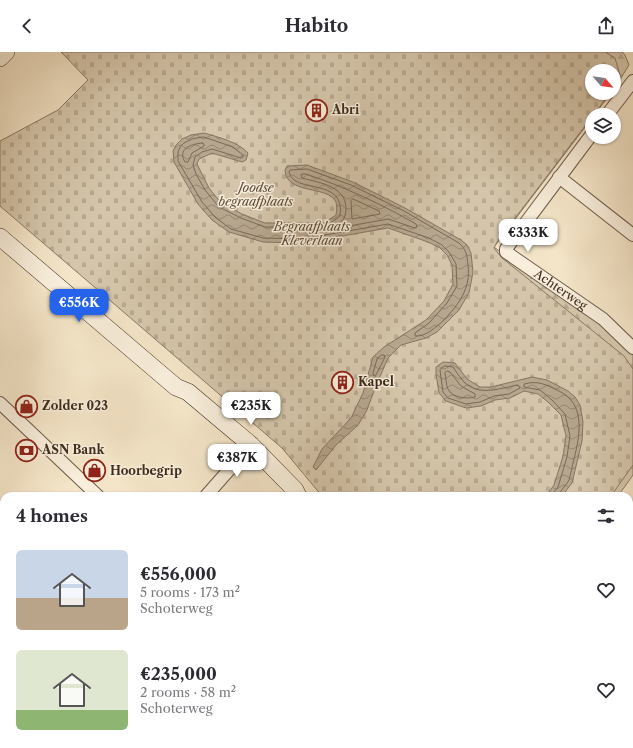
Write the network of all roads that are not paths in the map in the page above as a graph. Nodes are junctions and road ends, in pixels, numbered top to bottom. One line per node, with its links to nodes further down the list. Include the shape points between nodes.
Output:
1 (6, 52): 2 (main road)
2 (0, 58)
3 (633, 81): 4 (street)
4 (612, 108)
5 (585, 143): 6 (street, Achterweg)
6 (559, 177): 7 (street); 9 (street, Achterweg, via 507,246 506,252)
7 (633, 235)
8 (0, 237): 11 (main road, via 176,387 188,392)
9 (631, 340)
10 (0, 403): 12 (street)
11 (248, 448): 13 (street); 14 (main road, via 262,467); 15 (main road)
12 (94, 492)
13 (210, 492)
14 (287, 492)
15 (296, 492)

